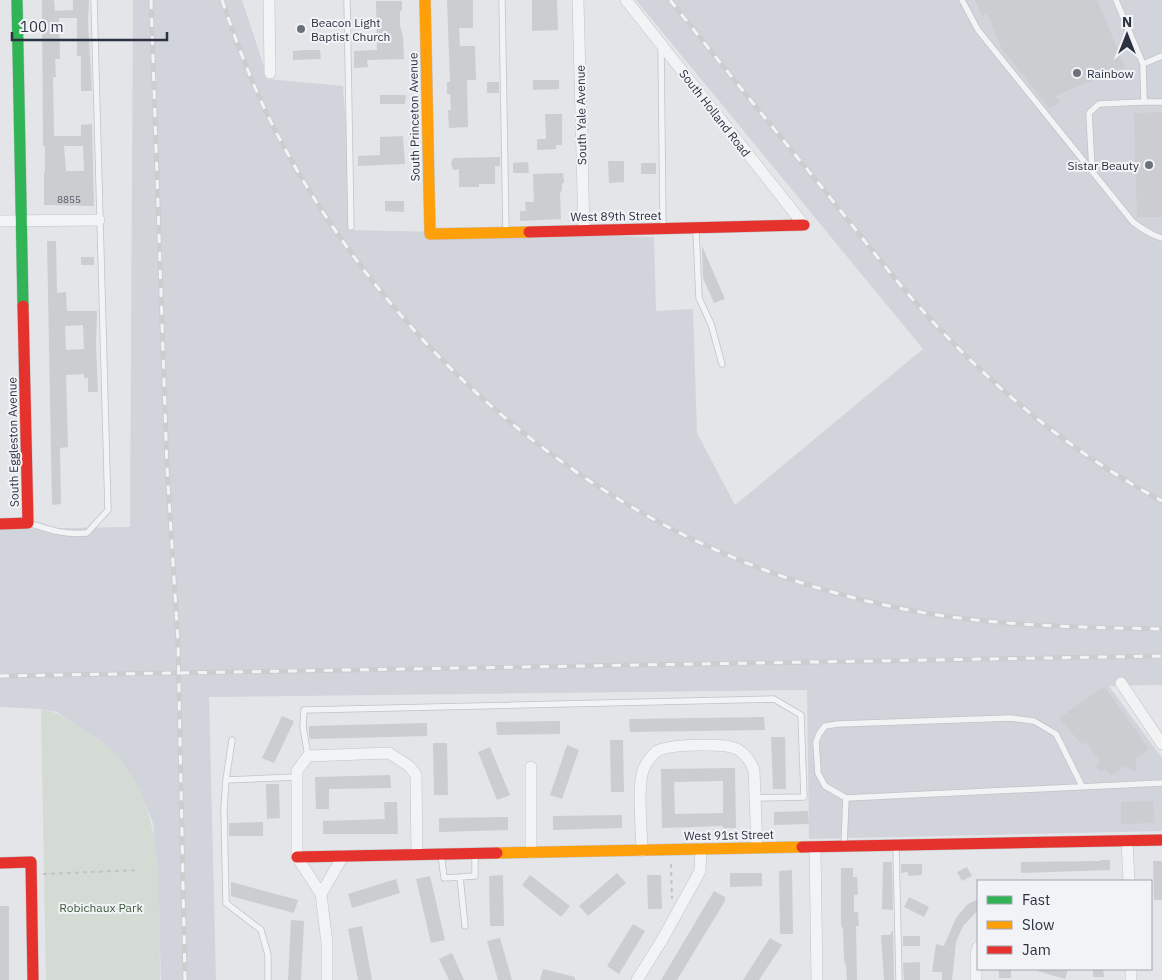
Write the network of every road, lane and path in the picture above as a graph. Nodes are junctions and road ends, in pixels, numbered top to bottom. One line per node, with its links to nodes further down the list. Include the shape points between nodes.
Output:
1 (16, 0): 18 (street, South Eggleston Avenue)
2 (94, 0): 19 (lane)
3 (269, 0): 14 (street)
4 (347, 0): 22 (lane)
5 (425, 0): 27 (street, South Princeton Avenue)
6 (502, 0): 26 (lane)
7 (578, 0): 25 (street, South Yale Avenue)
8 (626, 0): 11 (street, South Holland Road)
9 (962, 0): 17 (lane, via 978,30)
10 (1116, 0): 13 (lane)
11 (661, 44): 21 (street, South Holland Road); 23 (lane)
12 (1162, 56): 13 (lane)
13 (1143, 64): 15 (lane)
14 (270, 72)
15 (1144, 102): 16 (lane); 17 (lane, via 1099,104 1090,113)
16 (1162, 102)
17 (1092, 170): 28 (lane, via 1134,222)
18 (22, 220): 19 (street); 20 (street); 30 (street, South Eggleston Avenue)
19 (99, 220): 30 (lane, via 108,510 87,533 57,533)
20 (0, 221)
21 (804, 225): 24 (street, West 89th Street)
22 (351, 227)
23 (663, 228): 24 (street, West 89th Street); 25 (street, West 89th Street)
24 (696, 228): 29 (lane, via 699,298)
25 (584, 230): 26 (street, West 89th Street)
26 (506, 232): 27 (street, West 89th Street)
27 (430, 234)
28 (1162, 238)
29 (722, 364)
30 (28, 523): 31 (street)
31 (0, 524)
32 (1121, 683): 34 (street)
33 (232, 740): 38 (lane)
34 (1162, 744)
35 (308, 756): 37 (street); 41 (lane, via 304,710 774,699 801,716 804,797); 54 (street, via 389,753 409,766 416,775)
36 (531, 767): 51 (street)
37 (297, 774): 38 (lane); 56 (street)
38 (226, 780): 68 (lane, via 226,902 262,930 268,955)
39 (1162, 783): 40 (lane)
40 (1082, 786): 42 (lane); 42 (lane, via 1056,734 1034,721 1011,718 825,726 816,742 818,773 825,786)
41 (756, 798): 48 (street); 49 (street, via 754,770 749,759 739,750 727,746 671,747 656,752 644,767 641,779)
42 (846, 798): 45 (lane)
43 (1162, 840): 44 (street, West 91st Street)
44 (1127, 841): 46 (street, West 91st Street); 62 (street)
45 (844, 846): 46 (street, West 91st Street); 47 (street, West 91st Street)
46 (896, 846): 72 (lane)
47 (815, 847): 48 (street, West 91st Street); 71 (street)
48 (757, 848): 50 (street, West 91st Street)
49 (642, 850): 50 (street, West 91st Street); 51 (street, West 91st Street)
50 (701, 850): 70 (street, via 700,871)
51 (531, 853): 53 (street, West 91st Street)
52 (441, 854): 53 (street, West 91st Street); 54 (street, West 91st Street); 61 (lane, via 444,878)
53 (475, 854): 61 (lane, via 475,876)
54 (417, 855): 55 (street, West 91st Street)
55 (343, 856): 56 (street, West 91st Street); 63 (street)
56 (296, 857): 63 (street)
57 (0, 863): 67 (street, via 31,862)
58 (671, 864): 64 (path)
59 (139, 870): 60 (path)
60 (40, 874)
61 (460, 877): 65 (lane)
62 (1129, 880)
63 (322, 894): 69 (street)
64 (672, 899)
65 (466, 926)
66 (977, 950): 73 (street)
67 (33, 980)
68 (268, 980)
69 (327, 980)
70 (637, 980)
71 (817, 980)
72 (899, 980)
73 (976, 980)

